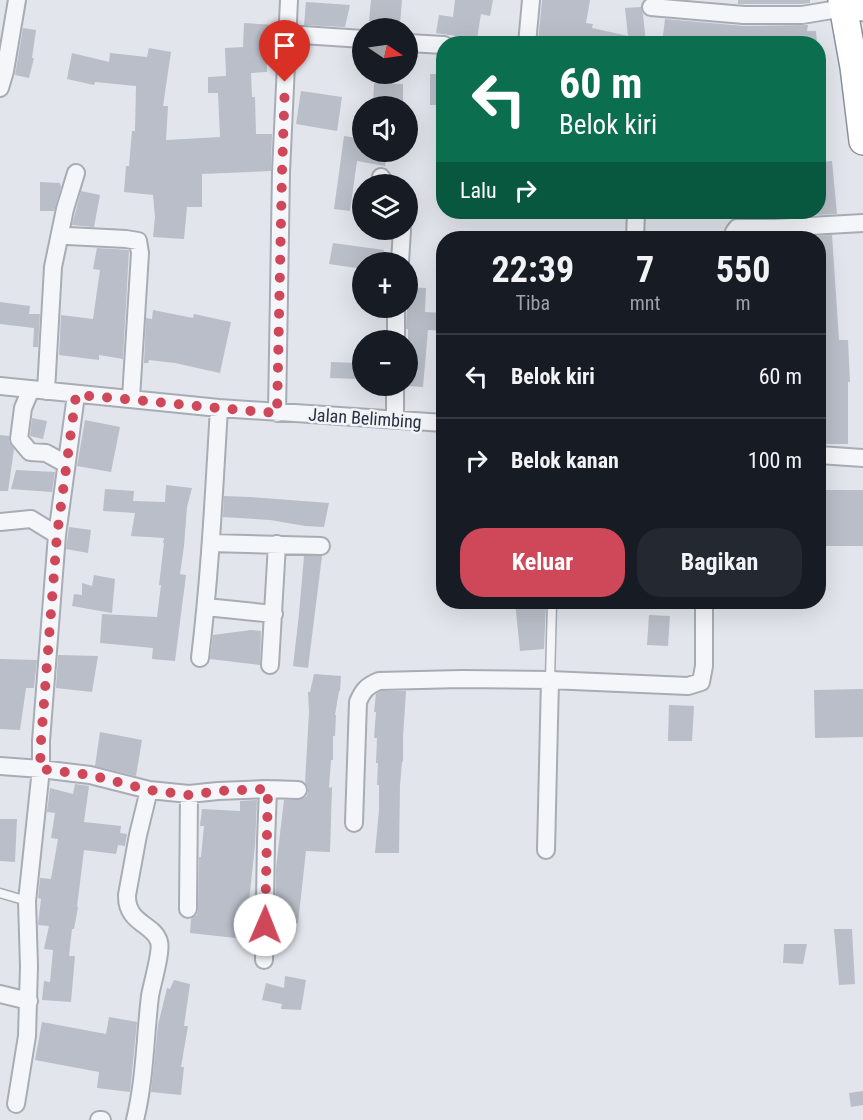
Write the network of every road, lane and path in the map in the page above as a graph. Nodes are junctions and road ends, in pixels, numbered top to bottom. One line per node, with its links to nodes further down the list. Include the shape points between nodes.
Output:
1 (17, 0): 12 (street)
2 (289, 0): 6 (street)
3 (531, 0): 7 (street)
4 (853, 4): 5 (street, via 802,15 744,15); 11 (highway)
5 (651, 7)
6 (287, 34): 8 (street); 24 (street)
7 (529, 36)
8 (352, 38)
9 (418, 44): 10 (street)
10 (436, 45)
11 (858, 67): 13 (highway)
12 (0, 88)
13 (863, 141)
14 (76, 173): 19 (street, via 53,267)
15 (863, 223): 16 (street)
16 (735, 231)
17 (68, 236): 22 (street, via 138,241)
18 (0, 386): 19 (street, Jalan Belimbing)
19 (38, 390): 20 (street, Jalan Belimbing); 29 (street, via 23,408 19,439 30,452 46,453)
20 (76, 395): 22 (street, Jalan Belimbing); 29 (street)
21 (395, 396): 25 (street)
22 (131, 398): 23 (street, Jalan Belimbing)
23 (219, 408): 24 (street, Jalan Belimbing); 32 (street)
24 (277, 413): 25 (street, Jalan Belimbing)
25 (395, 420): 26 (street, Jalan Belimbing)
26 (436, 423)
27 (826, 455): 28 (street)
28 (863, 458)
29 (66, 464): 31 (street)
30 (0, 522): 31 (street, via 31,519)
31 (57, 535): 43 (street)
32 (211, 543): 33 (street); 35 (street)
33 (277, 544): 34 (street); 38 (street)
34 (321, 546)
35 (206, 607): 38 (street); 39 (street)
36 (552, 609): 41 (lane)
37 (704, 609): 41 (street, via 701,682 688,686)
38 (274, 614): 40 (street)
39 (200, 658)
40 (270, 664)
41 (550, 680): 48 (street, via 379,681 368,686 358,702); 49 (street)
42 (0, 766): 43 (street)
43 (40, 769): 45 (street, via 90,775); 51 (street)
44 (268, 789): 46 (street); 47 (street); 53 (street)
45 (149, 790): 47 (street); 57 (street, via 127,903 138,921 157,936 160,945)
46 (298, 790)
47 (189, 795): 52 (street)
48 (354, 823)
49 (546, 850)
50 (0, 893): 51 (lane)
51 (27, 901): 55 (street)
52 (188, 909)
53 (264, 960)
54 (0, 994): 55 (street)
55 (29, 1001): 56 (street)
56 (16, 1104)
57 (135, 1120)

